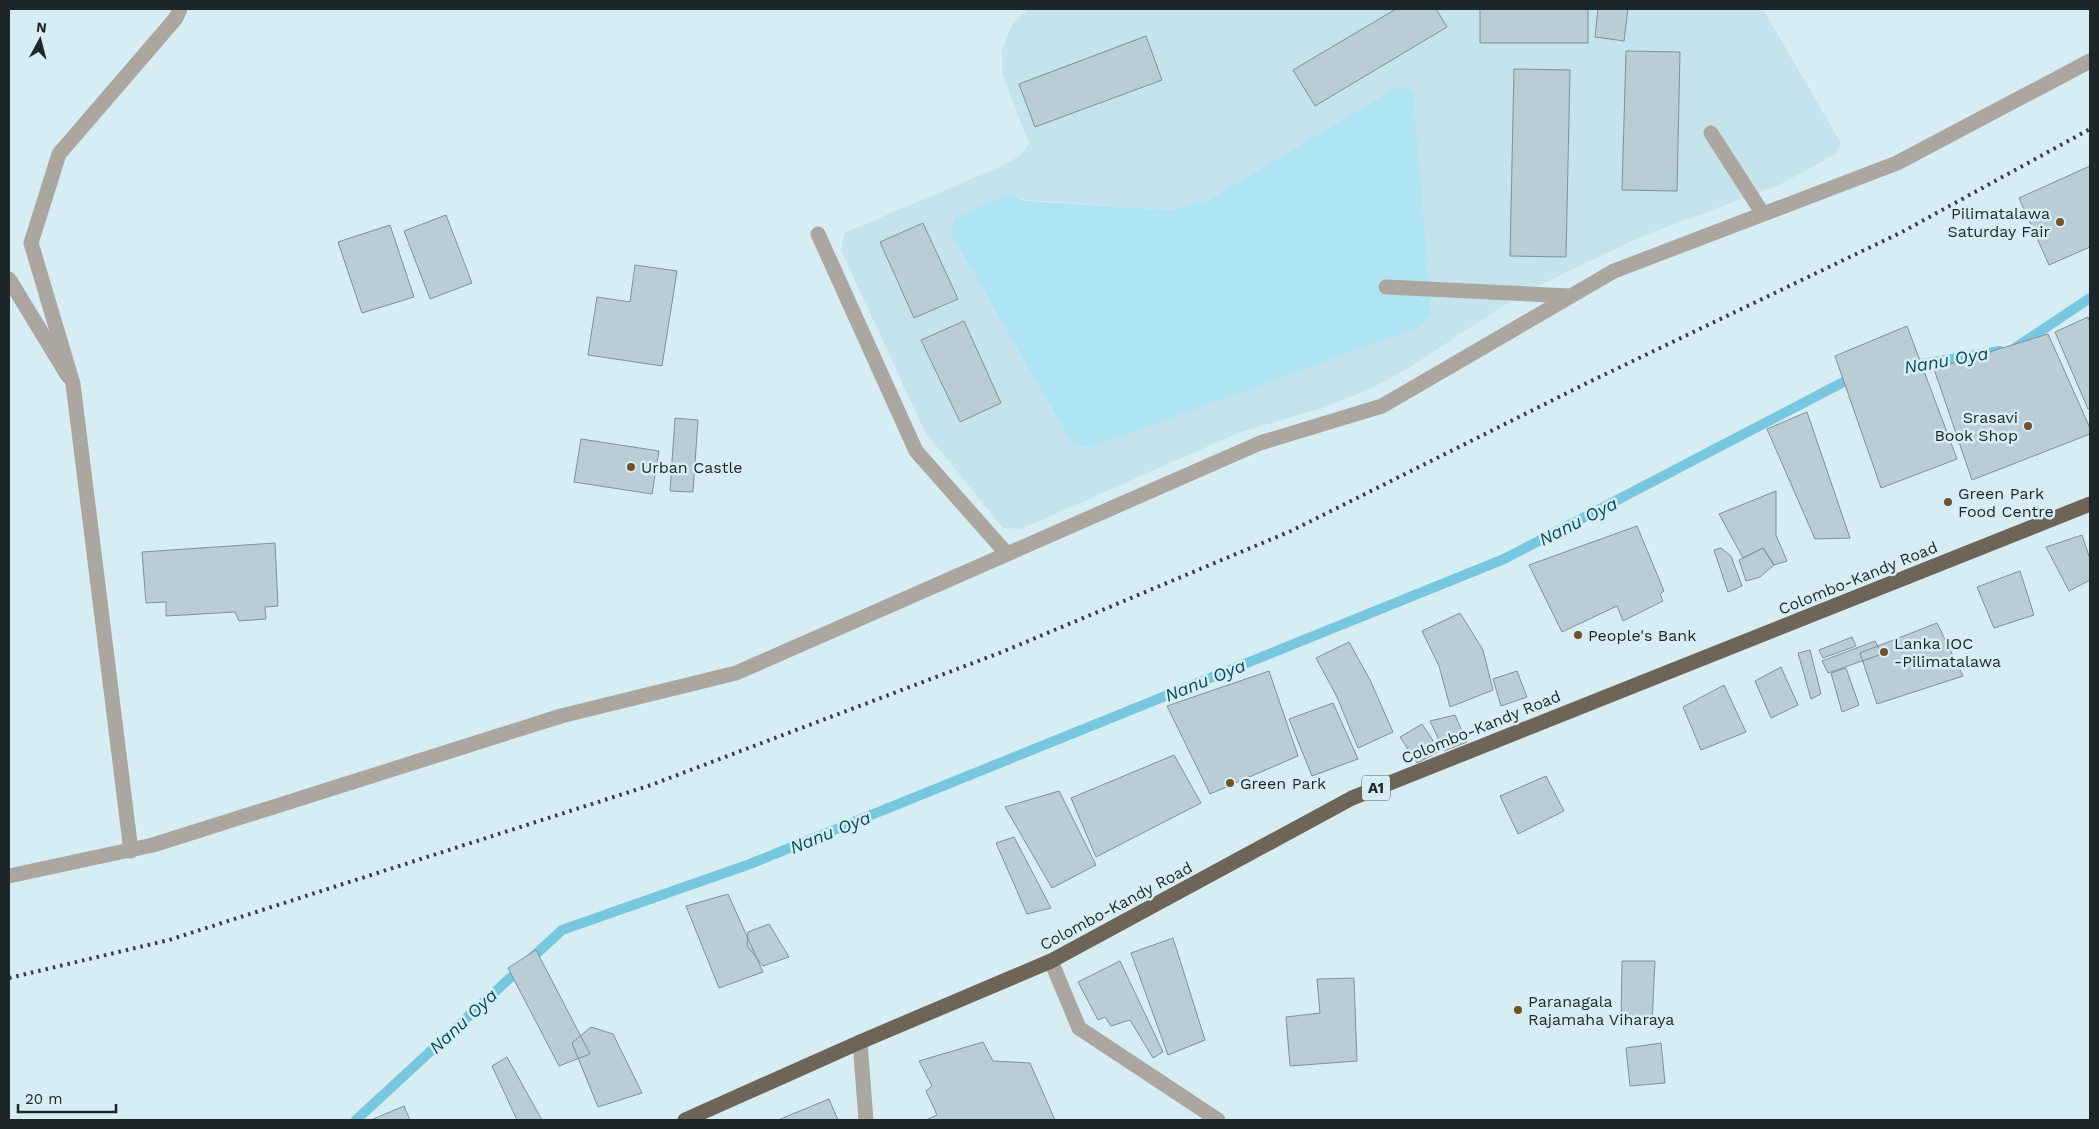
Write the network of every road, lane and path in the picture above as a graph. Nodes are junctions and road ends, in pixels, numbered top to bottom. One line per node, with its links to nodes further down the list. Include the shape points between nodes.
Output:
1 (180, 9): 9 (street, via 176,18 60,154 31,242)
2 (2090, 60): 4 (street, via 1897,163)
3 (1711, 133): 4 (street)
4 (1763, 214): 8 (street, via 1614,270)
5 (818, 234): 11 (street, via 916,452)
6 (9, 279): 9 (street)
7 (1386, 287): 8 (street)
8 (1570, 296): 11 (street, via 1382,406 1260,443)
9 (73, 384): 12 (street)
10 (2090, 504): 14 (highway, Colombo-Kandy Road / A1, via 1352,798)
11 (1007, 554): 12 (street, via 736,673 562,716)
12 (131, 852): 13 (street)
13 (9, 876)
14 (1051, 961): 15 (highway, Colombo-Kandy Road / A1); 18 (street, via 1079,1028)
15 (860, 1042): 16 (highway, Colombo-Kandy Road / A1); 17 (street)
16 (685, 1120)
17 (866, 1120)
18 (1218, 1120)

